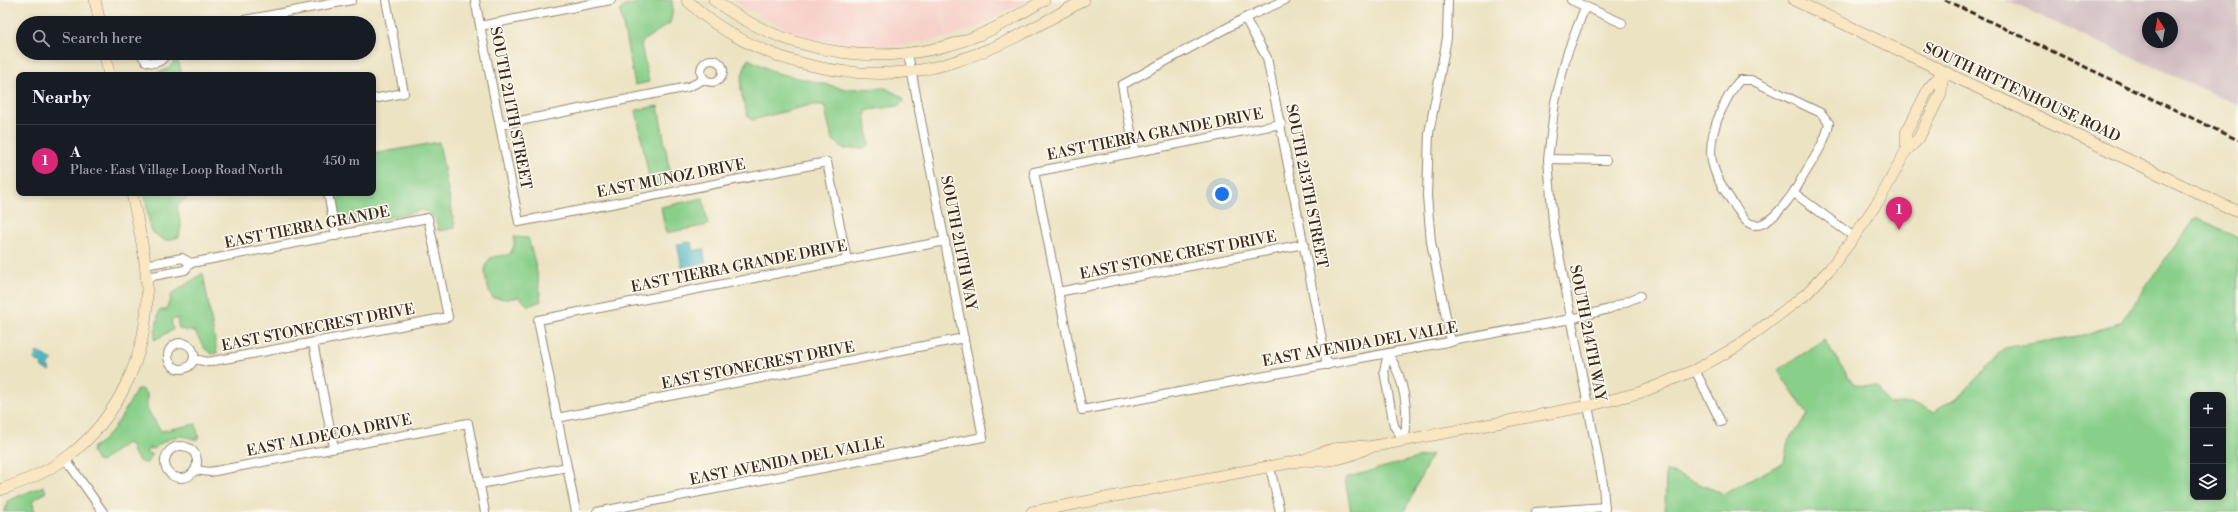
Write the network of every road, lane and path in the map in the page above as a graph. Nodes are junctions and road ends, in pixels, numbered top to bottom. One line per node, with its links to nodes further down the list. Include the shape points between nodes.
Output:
1 (95, 0): 15 (street)
2 (352, 0): 16 (street)
3 (386, 0): 28 (street, via 404,93)
4 (475, 0): 19 (street, SOUTH 211TH STREET)
5 (611, 0): 19 (street)
6 (687, 0): 24 (street, via 720,26 782,58 832,70 883,73)
7 (714, 0): 20 (street, via 737,16 770,33 829,52)
8 (1044, 0): 20 (street, via 980,34 935,50)
9 (1084, 0): 24 (street, via 1015,39 986,51 949,64)
10 (1285, 0): 17 (street)
11 (1448, 0): 52 (street, via 1447,38 1429,133 1427,196 1431,242)
12 (1571, 0): 14 (street)
13 (1794, 0): 26 (street, SOUTH RITTENHOUSE ROAD)
14 (1584, 7): 18 (street); 32 (street, SOUTH 214TH WAY, via 1567,54 1555,102)
15 (98, 16)
16 (266, 16)
17 (1244, 18): 30 (street, SOUTH 213TH STREET, via 1267,58); 31 (street, via 1122,85)
18 (1622, 23)
19 (480, 26): 29 (street, SOUTH 211TH STREET)
20 (908, 54): 24 (street, SOUTH 211TH WAY)
21 (106, 60): 25 (street)
22 (145, 60): 23 (street, via 154,63)
23 (162, 60)
24 (911, 71): 41 (street, SOUTH 211TH WAY)
25 (108, 72)
26 (1943, 72): 37 (street, SOUTH RITTENHOUSE ROAD); 40 (street, via 1941,93 1919,138 1906,151)
27 (704, 80): 29 (street, via 688,87)
28 (376, 98)
29 (500, 124): 38 (street, SOUTH 211TH STREET)
30 (1281, 124): 31 (street, EAST TIERRA GRANDE DRIVE); 42 (street, SOUTH 213TH STREET)
31 (1135, 152): 47 (street, EAST TIERRA GRANDE DRIVE, via 1034,172)
32 (1548, 159): 33 (street); 50 (street, SOUTH 214TH WAY, via 1553,223)
33 (1606, 160)
34 (1794, 193): 34 (street, via 1827,134 1829,123 1821,113 1751,80 1740,80 1732,88 1712,130 1712,165 1718,183 1746,221 1757,225 1770,220); 40 (street)
35 (133, 196): 45 (street)
36 (329, 196): 39 (street)
37 (2238, 212)
38 (519, 222): 43 (street, EAST MUNOZ DRIVE, via 827,162)
39 (336, 236): 44 (street, EAST TIERRA GRANDE); 49 (street, EAST TIERRA GRANDE, via 428,218)
40 (1854, 237): 57 (street, via 1829,270 1806,294 1738,346)
41 (945, 241): 43 (street, EAST TIERRA GRANDE DRIVE); 51 (street, SOUTH 211TH WAY)
42 (1304, 244): 47 (street, EAST STONE CREST DRIVE); 56 (street, SOUTH 213TH STREET)
43 (847, 260): 59 (street, EAST TIERRA GRANDE DRIVE, via 538,320)
44 (191, 263): 45 (street, EAST TIERRA GRANDE, via 182,258); 46 (street, EAST TIERRA GRANDE, via 185,270)
45 (145, 265): 46 (street)
46 (147, 277): 64 (street, via 146,315 134,366 109,413)
47 (1058, 292): 56 (street, EAST AVENIDA DEL VALLE, via 1082,410)
48 (1640, 296): 50 (street, EAST AVENIDA DEL VALLE, via 1609,309)
49 (448, 317): 53 (street, EAST STONECREST DRIVE)
50 (1571, 319): 52 (street, EAST AVENIDA DEL VALLE); 58 (street, SOUTH 214TH WAY)
51 (964, 338): 59 (street, EAST STONECREST DRIVE); 61 (street, SOUTH 211TH WAY)
52 (1451, 342): 54 (street, EAST AVENIDA DEL VALLE)
53 (313, 343): 55 (street, EAST STONECREST DRIVE, via 208,362); 63 (street)
54 (1388, 354): 56 (street, EAST AVENIDA DEL VALLE); 62 (street, via 1398,368 1408,422); 62 (street, via 1384,371 1394,426)
55 (194, 359)
56 (1327, 365)
57 (1695, 370): 58 (street, via 1642,392); 60 (street)
58 (1588, 406): 62 (street); 70 (street, SOUTH 214TH WAY, via 1603,484)
59 (557, 418): 65 (street)
60 (1721, 422)
61 (983, 437): 74 (street, EAST AVENIDA DEL VALLE)
62 (1404, 440): 66 (street, via 1369,447 1352,445 1322,450 1304,460)
63 (334, 448): 67 (street, EAST ALDECOA DRIVE, via 210,472); 68 (street, EAST ALDECOA DRIVE, via 468,423)
64 (65, 458): 69 (street, via 26,480); 71 (street)
65 (567, 466): 68 (street); 73 (street)
66 (1270, 467): 75 (street); 76 (street)
67 (195, 470): 67 (street, EAST ALDECOA DRIVE, via 196,455 188,448 178,446 169,452 165,461 172,475 182,478)
68 (480, 484): 72 (street)
69 (0, 490)
70 (1605, 510): 77 (street)
71 (103, 512)
72 (486, 512)
73 (576, 512)
74 (597, 512)
75 (1034, 512)
76 (1280, 512)
77 (1536, 512)

